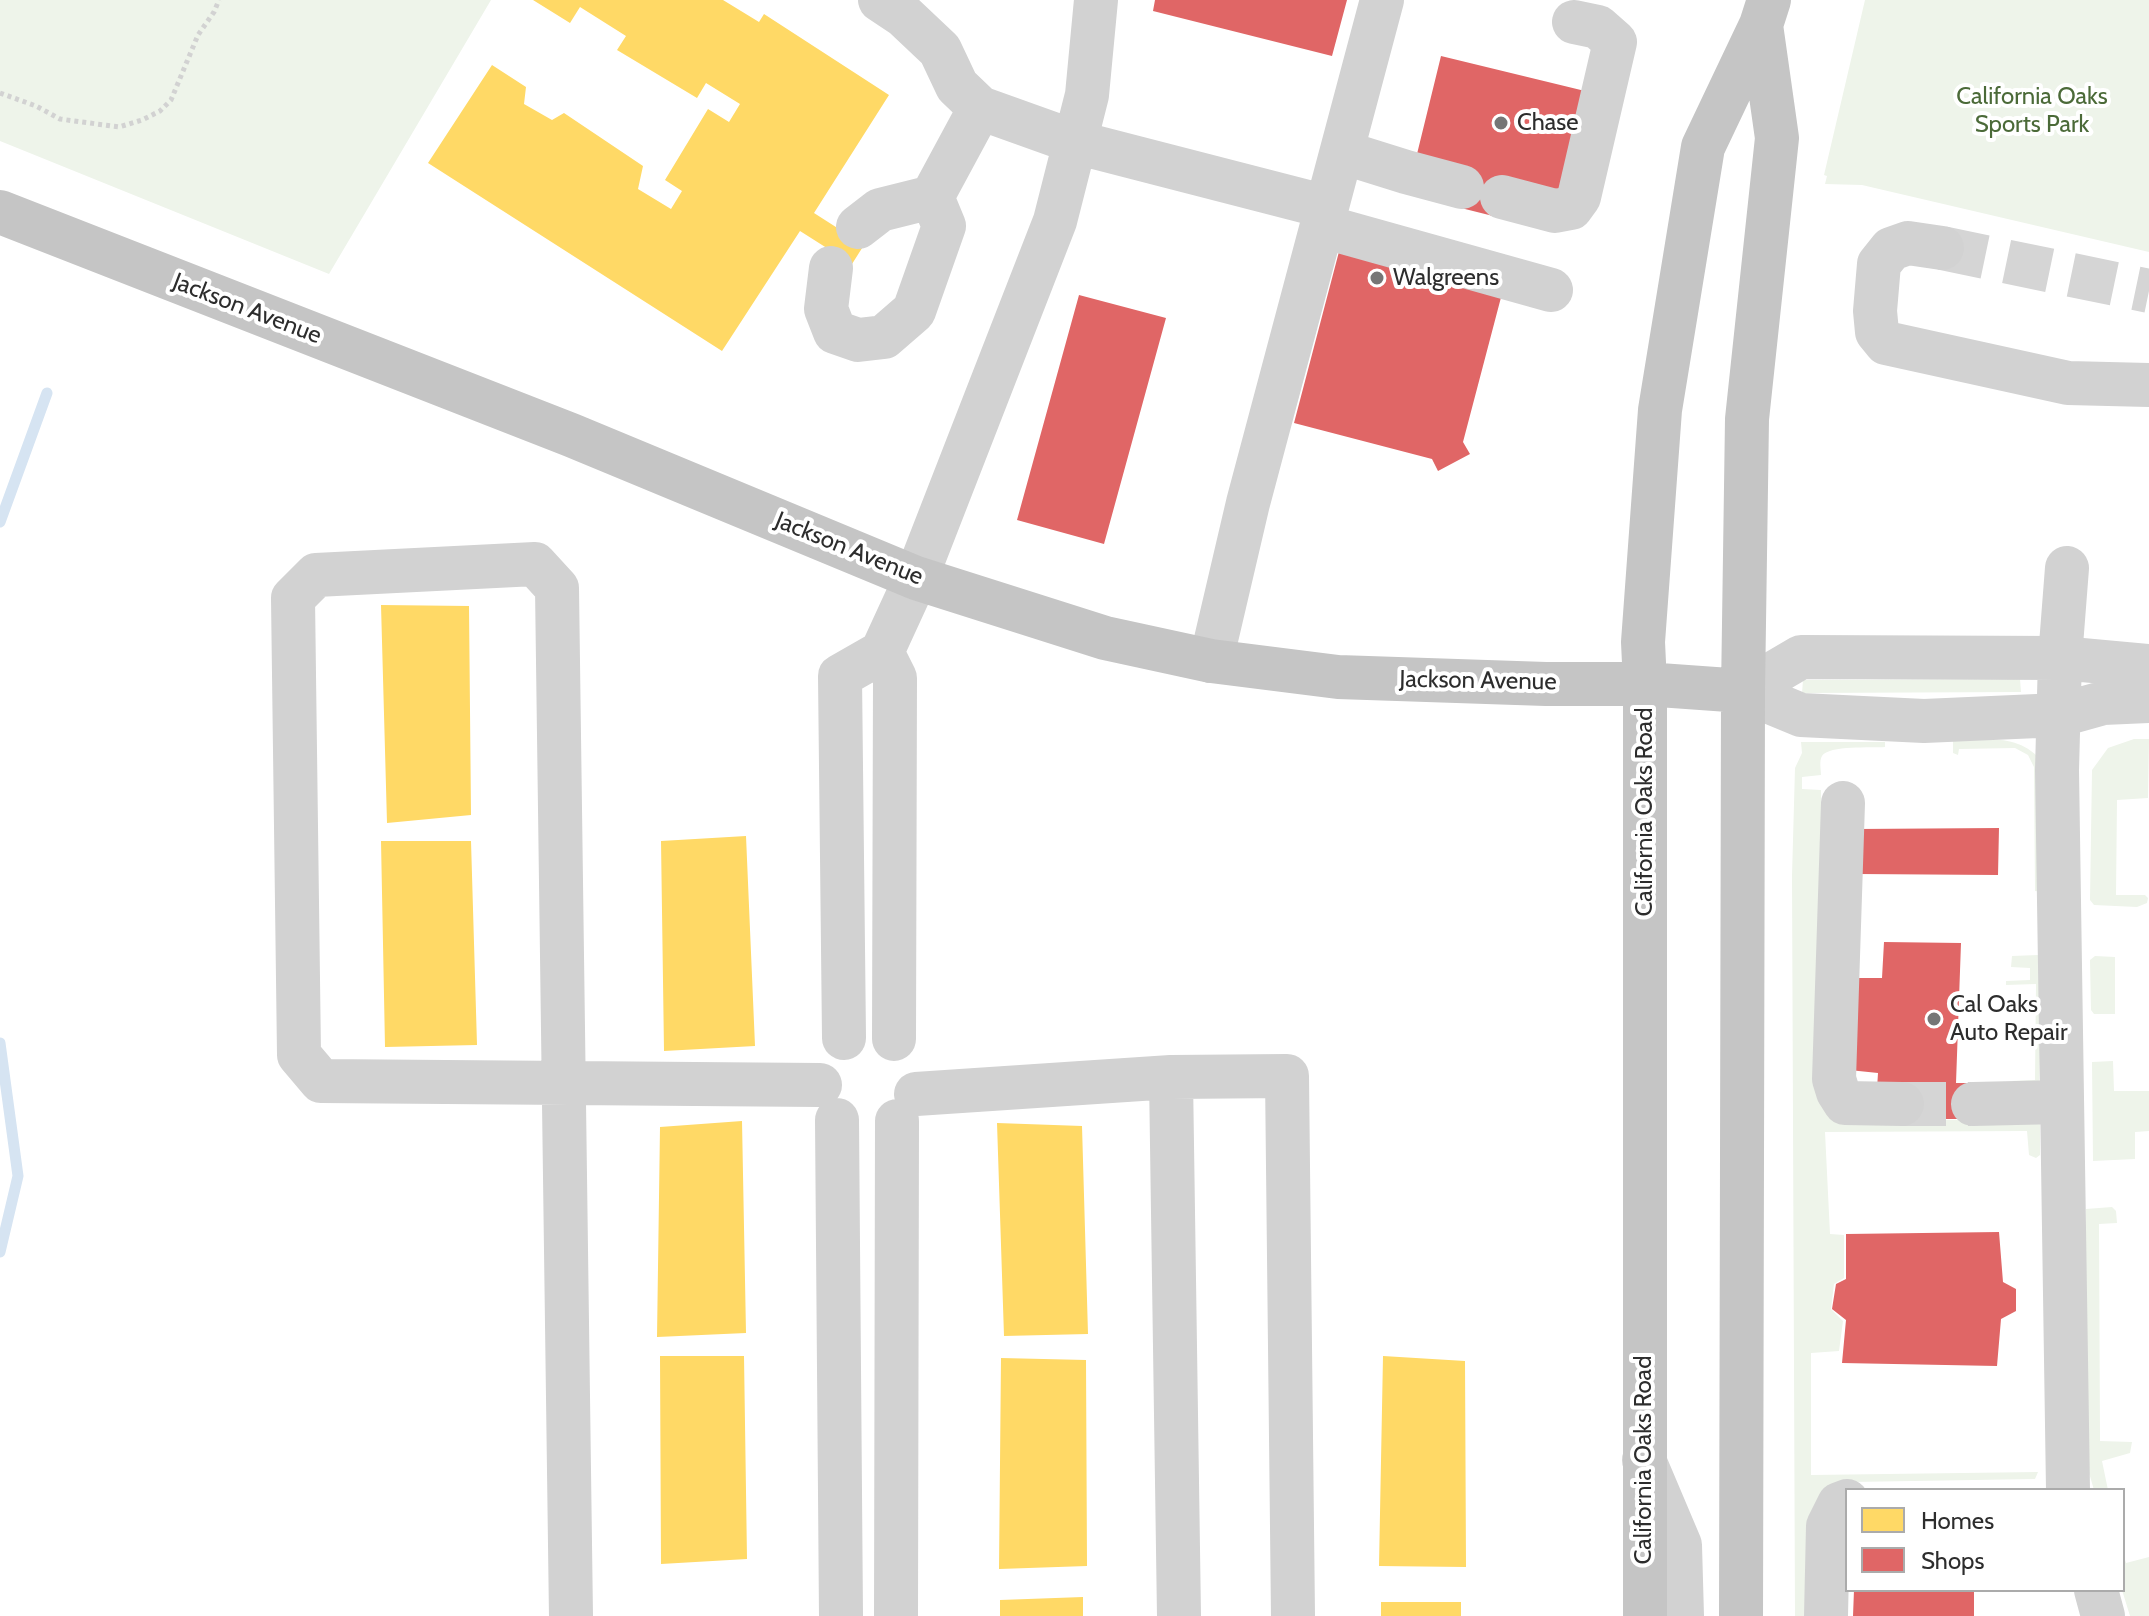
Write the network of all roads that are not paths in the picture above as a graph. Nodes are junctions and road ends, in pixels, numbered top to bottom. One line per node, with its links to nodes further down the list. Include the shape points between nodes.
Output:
1 (880, 0): 6 (street, via 940,50 957,86)
2 (1382, 0): 8 (street)
3 (1093, 2): 7 (street, via 1087,95)
4 (1765, 13): 23 (main road, California Oaks Road, via 1703,147 1660,410 1643,642); 24 (main road, California Oaks Road, via 1777,138 1747,419)
5 (1574, 22): 8 (street, via 1598,27 1615,42 1579,197 1571,208 1555,211)
6 (980, 108): 7 (street); 9 (street)
7 (1075, 142): 11 (street); 18 (street, via 1055,221)
8 (1342, 152): 11 (street)
9 (932, 197): 12 (street, via 880,210); 14 (street, via 944,226 914,311 884,337 858,340 835,332 826,309)
10 (0, 212): 18 (main road, Jackson Avenue, via 571,435)
11 (1325, 217): 15 (street); 21 (street)
12 (858, 227)
13 (1942, 248): 16 (street, via 1908,243 1891,249 1879,264 1875,311 1877,332 1886,343 2068,383)
14 (831, 268)
15 (1551, 290)
16 (2149, 385)
17 (2067, 568): 20 (street)
18 (916, 578): 19 (street); 21 (main road, Jackson Avenue, via 1105,638)
19 (882, 652): 28 (street, via 840,676); 29 (street, via 895,678)
20 (2060, 658): 22 (street); 24 (street, via 1801,657); 26 (street)
21 (1211, 661): 23 (main road, Jackson Avenue, via 1338,677)
22 (2149, 666)
23 (1645, 684): 24 (main road, Jackson Avenue); 40 (main road, California Oaks Road)
24 (1743, 691): 26 (street, via 1801,715 1924,721); 51 (main road, California Oaks Road)
25 (2149, 701): 26 (street, via 2103,703)
26 (2060, 715): 27 (street, via 2099,726); 35 (street)
27 (2149, 726)
28 (841, 780): 29 (street); 31 (street)
29 (895, 780): 32 (street)
30 (1843, 803): 37 (street, via 1834,1079 1845,1103)
31 (844, 1038): 32 (street, via 876,1032); 36 (street, via 822,1062)
32 (894, 1039): 39 (street, via 914,1061 918,1077)
33 (1171, 1077): 39 (street); 47 (street); 48 (street, via 1287,1076)
34 (564, 1082): 34 (street, via 557,588 535,564 316,575 293,598 299,1055 321,1081); 36 (street); 44 (street)
35 (2060, 1102): 38 (street); 41 (street)
36 (828, 1103): 39 (street, via 852,1128 867,1131 883,1128); 45 (street)
37 (1902, 1104)
38 (1973, 1104)
39 (906, 1108): 46 (street)
40 (1644, 1460): 49 (main road, California Oaks Road); 50 (street, via 1680,1545)
41 (2068, 1488)
42 (1845, 1502): 52 (street, via 1828,1526)
43 (2097, 1592): 53 (street)
44 (571, 1616)
45 (841, 1616)
46 (896, 1616)
47 (1179, 1616)
48 (1293, 1616)
49 (1645, 1616)
50 (1682, 1616)
51 (1741, 1616)
52 (1826, 1616)
53 (2103, 1616)

